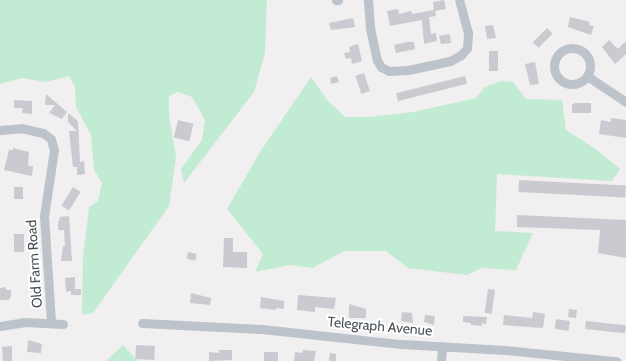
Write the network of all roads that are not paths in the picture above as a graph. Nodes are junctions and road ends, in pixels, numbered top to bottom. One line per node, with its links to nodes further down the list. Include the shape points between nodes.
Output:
1 (368, 0): 2 (street, via 370,28 377,60 381,67 389,72 450,61 461,55 467,48 468,33)
2 (459, 0)
3 (587, 76): 3 (street, via 590,63 583,51 570,47 558,55 554,68 562,80 575,84); 4 (street)
4 (626, 102)
5 (0, 130): 6 (street, Old Farm Road, via 21,128 43,133 51,139 54,150 44,222)
6 (51, 322): 8 (street); 9 (street)
7 (142, 323): 10 (street, Telegraph Avenue, via 262,329)
8 (64, 324)
9 (0, 326)
10 (442, 346): 11 (street); 12 (street, Telegraph Avenue)
11 (441, 361)
12 (616, 361)

